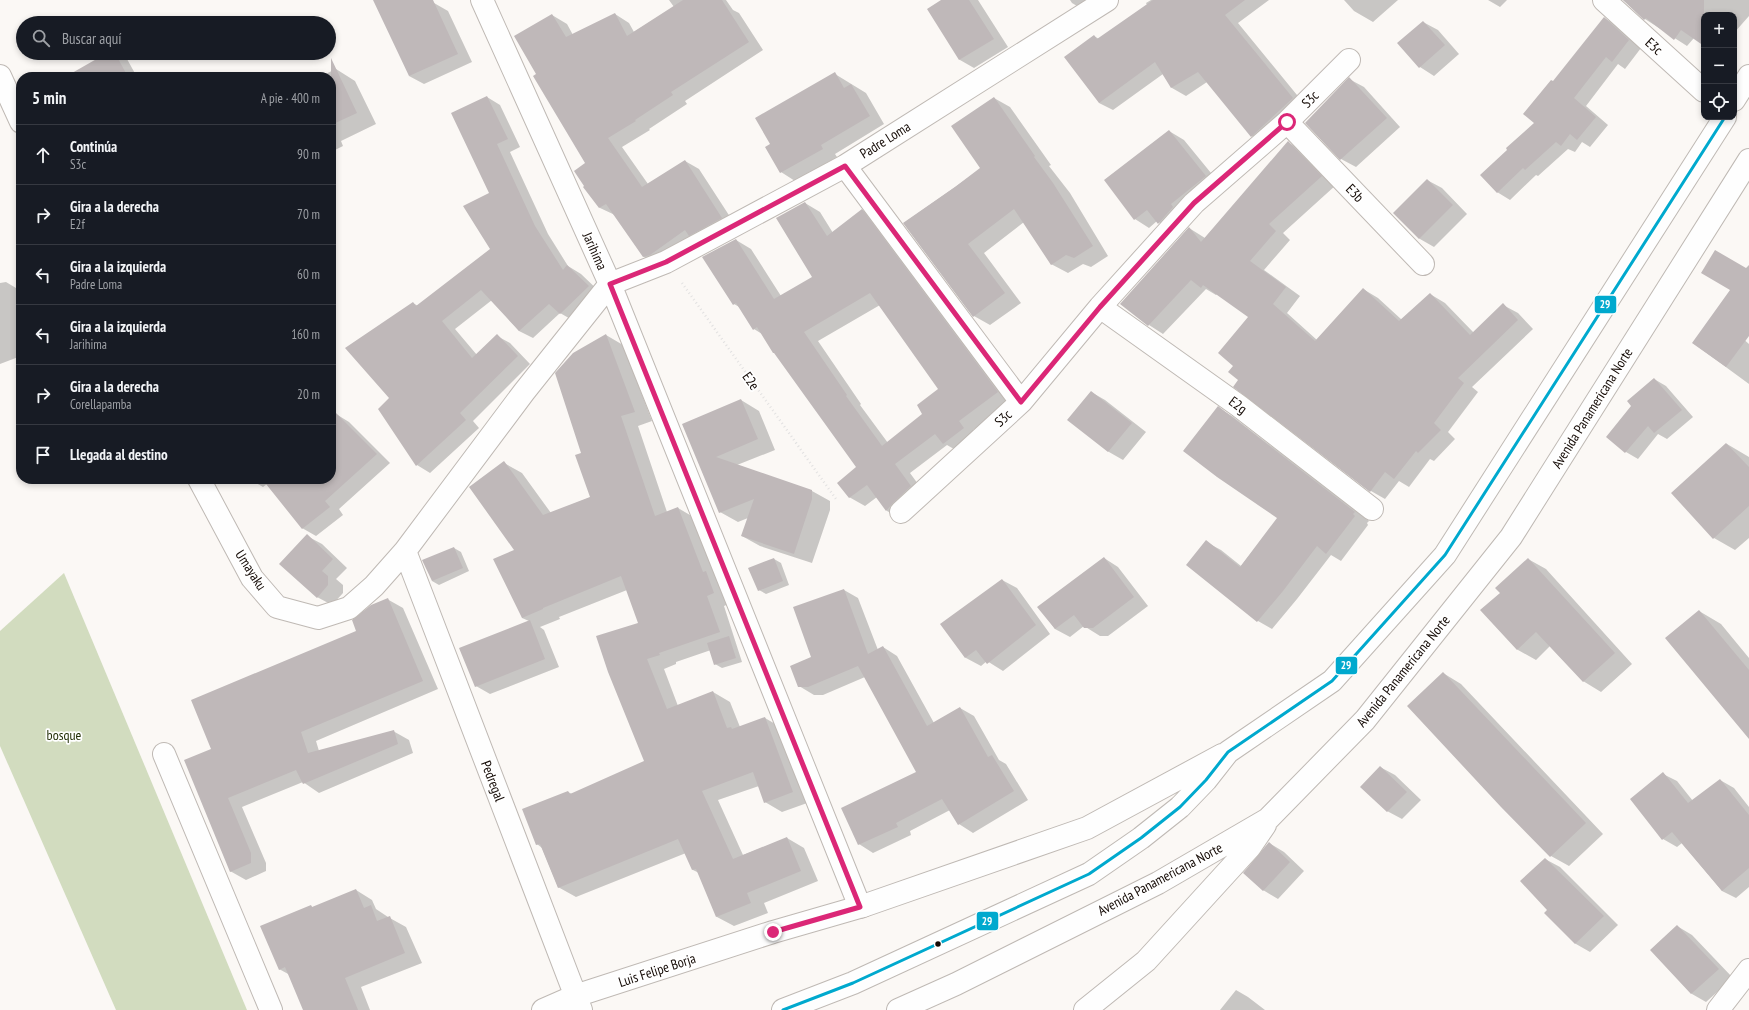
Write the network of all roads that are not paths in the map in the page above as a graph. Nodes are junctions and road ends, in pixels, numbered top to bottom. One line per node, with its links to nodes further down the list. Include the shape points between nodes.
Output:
1 (482, 0): 15 (main road, Jarihima)
2 (1107, 0): 13 (main road, Padre Loma)
3 (1604, 0): 7 (main road, E3c)
4 (1349, 60): 11 (main road, S3c)
5 (0, 76): 9 (main road)
6 (1749, 76): 8 (main road)
7 (1701, 88)
8 (1737, 95)
9 (16, 111)
10 (1723, 120): 22 (main road, via 1444,555 1332,681)
11 (1287, 122): 14 (main road, E3b); 16 (main road, S3c, via 1194,203)
12 (1749, 160): 24 (main road, Avenida Panamericana Norte, via 1511,537 1364,720)
13 (845, 166): 15 (main road, Padre Loma, via 666,262); 17 (main road)
14 (1422, 264)
15 (610, 284): 21 (main road, Umayaku, via 524,392); 25 (main road, Jarihima)
16 (1100, 307): 17 (main road, S3c); 19 (main road, E2g, via 1239,406)
17 (1021, 402): 20 (main road, S3c)
18 (202, 484): 21 (main road, Umayaku, via 252,578 277,607 318,618 349,608 374,586)
19 (1372, 509)
20 (901, 512)
21 (405, 551): 27 (main road, Pedregal)
22 (1228, 752): 25 (main road, Luis Felipe Borja, via 1087,828); 30 (main road, via 1180,807 1089,874 853,983)
23 (164, 754): 28 (main road)
24 (1268, 819): 31 (main road, Avenida Panamericana Norte, via 1158,883 956,984); 32 (main road, via 1250,847 1146,961)
25 (862, 907): 27 (main road, Luis Felipe Borja, via 773,932)
26 (1749, 970): 33 (main road)
27 (578, 1003): 29 (main road, Luis Felipe Borja)
28 (271, 1010)
29 (542, 1010)
30 (783, 1010)
31 (898, 1010)
32 (1085, 1010)
33 (1718, 1010)

